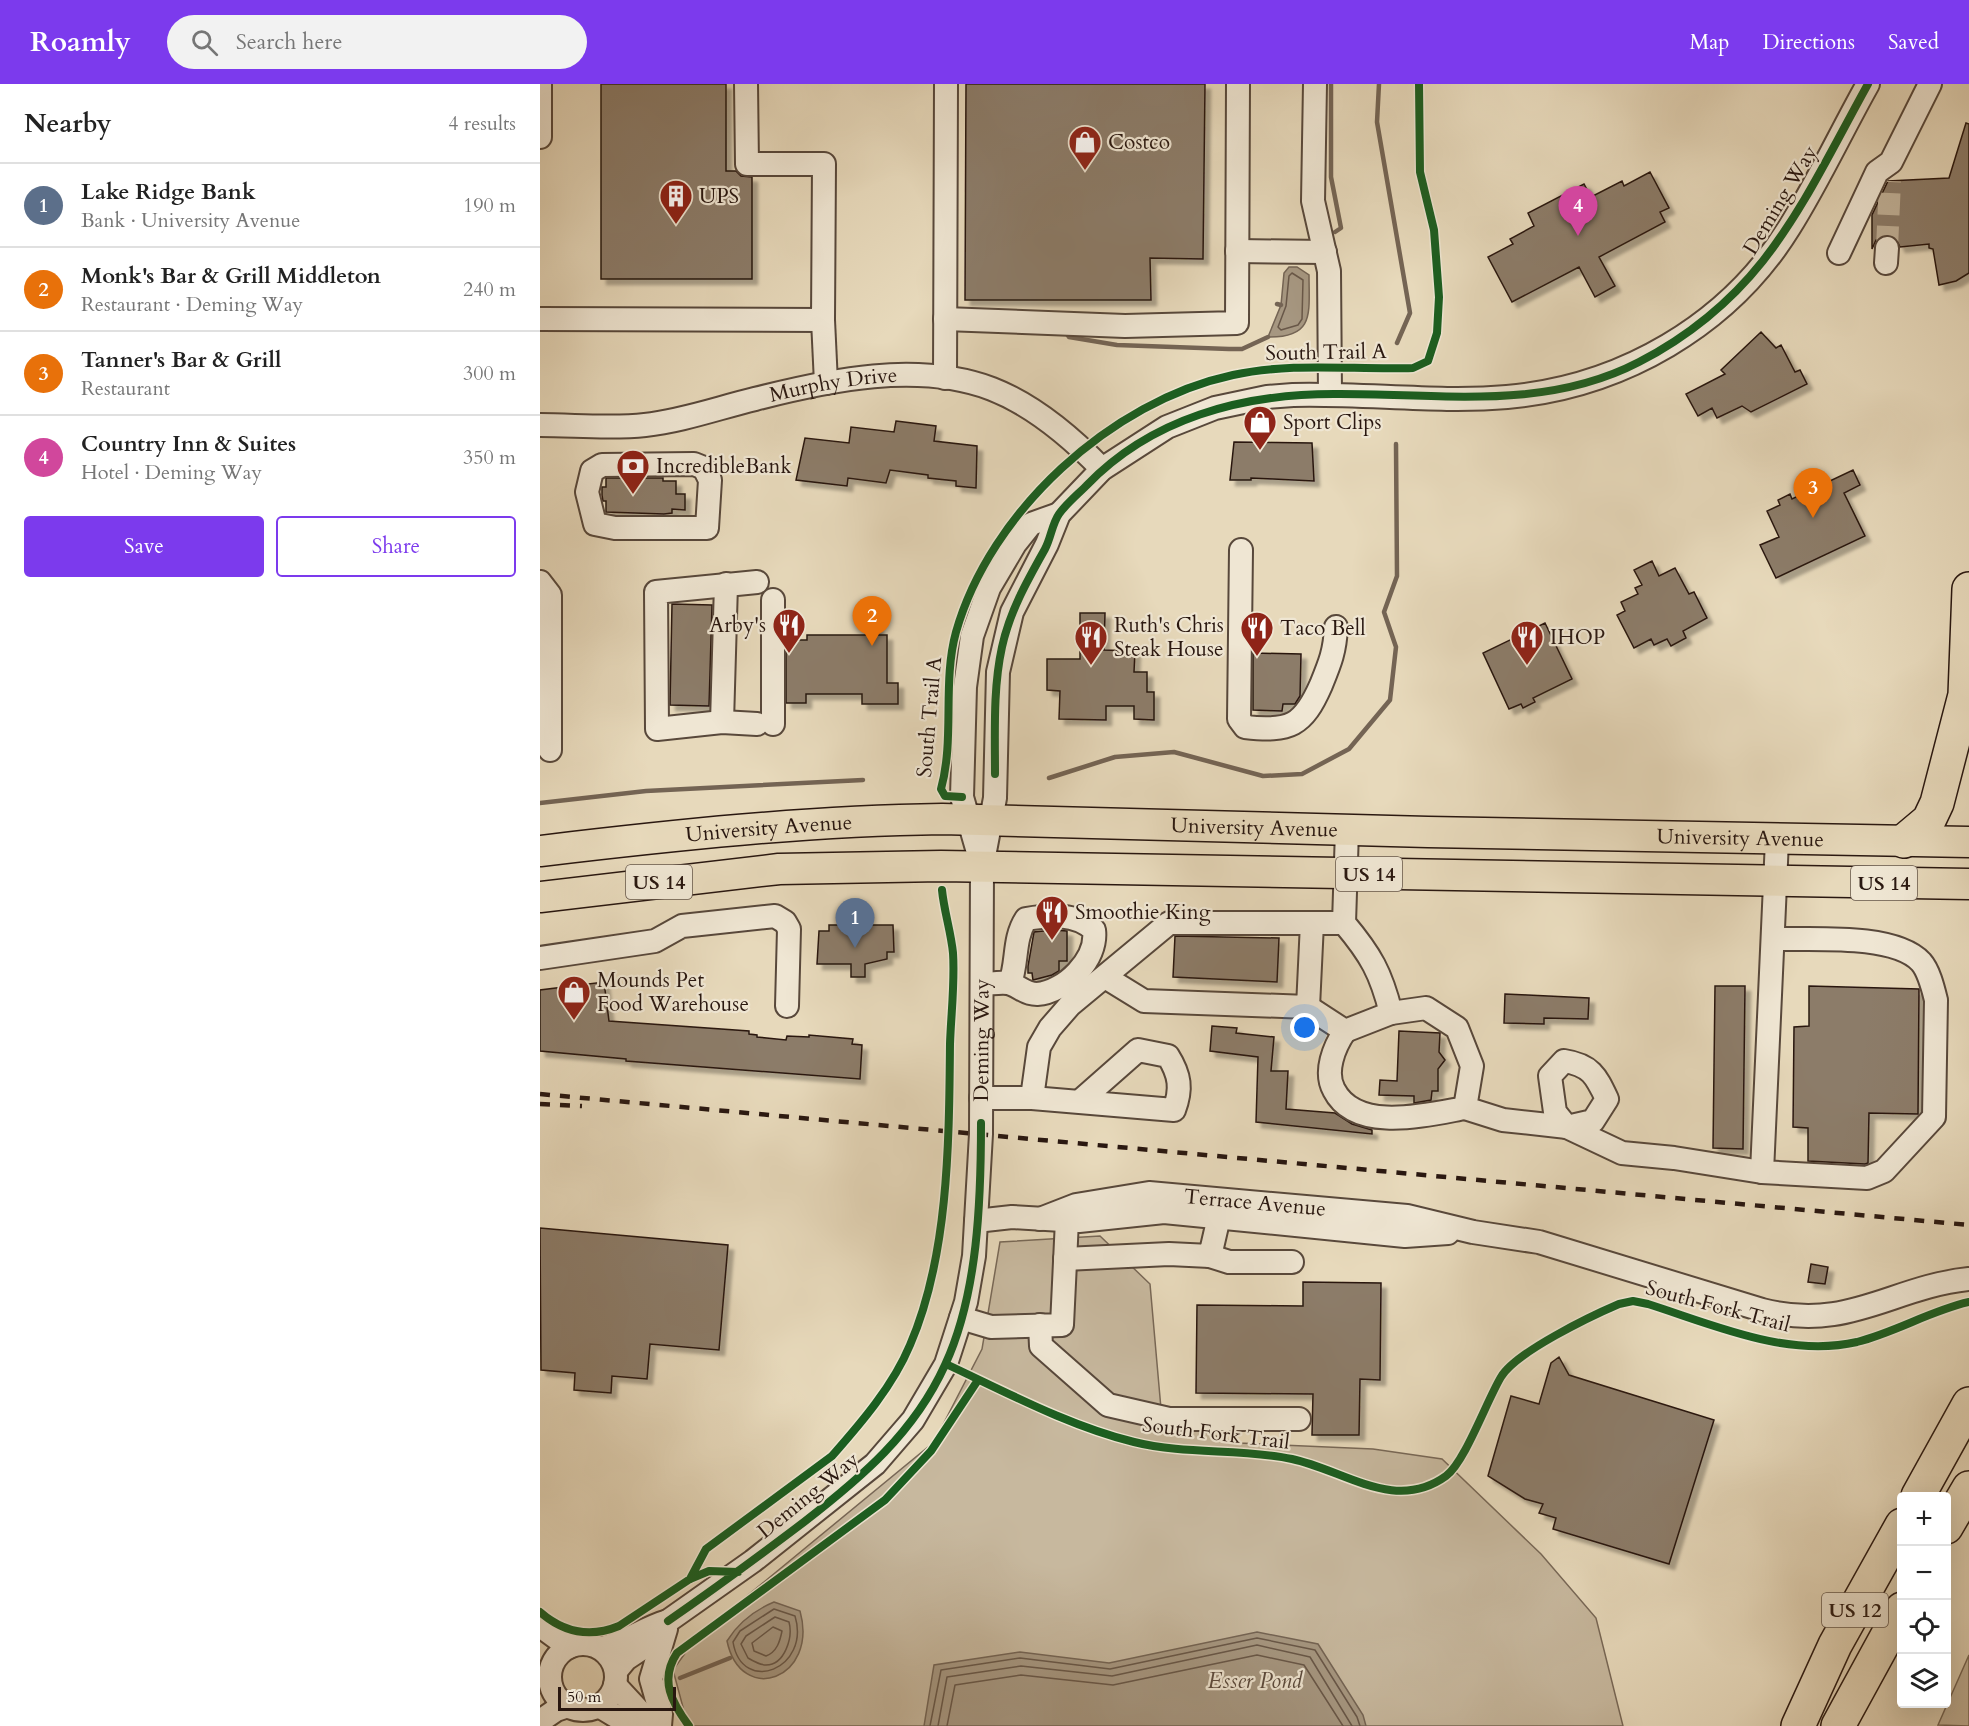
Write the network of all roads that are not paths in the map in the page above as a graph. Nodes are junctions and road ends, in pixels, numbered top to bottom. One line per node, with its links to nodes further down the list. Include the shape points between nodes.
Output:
1 (540, 84): 8 (street)
2 (746, 84): 14 (street, via 747,164 824,164)
3 (946, 84): 13 (street)
4 (1238, 84): 9 (street)
5 (1315, 84): 10 (street, via 1313,201)
6 (1868, 84): 17 (street, Deming Way, via 1769,257 1720,308 1654,354 1595,380 1533,394 1470,398)
7 (1930, 84): 11 (street, via 1890,172 1877,172)
8 (540, 137)
9 (1237, 251): 10 (street); 13 (street, via 1236,323 1125,327)
10 (1324, 252): 17 (street, via 1329,271)
11 (1839, 253)
12 (540, 319): 14 (street)
13 (945, 319): 15 (street)
14 (823, 320): 16 (street)
15 (945, 378): 16 (street, Murphy Drive, via 877,377); 19 (street, Murphy Drive, via 992,389 1031,410)
16 (826, 383): 18 (street, Murphy Drive, via 644,425)
17 (1330, 394): 19 (street, Deming Way, via 1267,397 1215,408 1157,433)
18 (540, 425)
19 (1102, 469): 21 (street, Deming Way)
20 (710, 480): 20 (street, via 704,468 694,464 602,465 592,471 587,492 594,524 615,528 707,528)
21 (1059, 514): 32 (street, Deming Way, via 1016,603 1003,646 996,698 995,798); 32 (street, Deming Way, via 1031,524 1000,565 978,614 965,687 962,797)
22 (1241, 550): 28 (street, via 1239,719 1245,728 1289,726 1302,719 1312,706 1335,651)
23 (540, 582): 31 (street, via 550,595)
24 (757, 582): 25 (street)
25 (726, 584): 30 (street); 30 (street, via 656,591 657,729)
26 (1969, 589): 29 (highway)
27 (773, 600): 30 (street, via 765,724)
28 (1336, 627)
29 (1967, 706): 35 (highway, via 1937,803 1929,820)
30 (722, 722)
31 (550, 750)
32 (979, 820): 33 (main road, University Avenue / US 14); 37 (main road, University Avenue / US 14, via 873,820 740,828); 38 (street, Deming Way)
33 (1347, 830): 34 (main road, University Avenue / US 14); 39 (street)
34 (1777, 840): 35 (main road, University Avenue / US 14); 40 (street)
35 (1904, 841): 36 (main road, University Avenue / US 14)
36 (1969, 842)
37 (540, 851)
38 (982, 867): 39 (main road, University Avenue / US 14); 42 (main road, University Avenue / US 14, via 779,869); 49 (street, Deming Way)
39 (1346, 874): 40 (main road, University Avenue / US 14); 44 (street)
40 (1776, 881): 41 (main road, University Avenue / US 14); 45 (street)
41 (1969, 884)
42 (540, 897)
43 (1311, 924): 44 (street); 47 (street, via 1169,924); 51 (street)
44 (1344, 924): 52 (street, via 1366,949 1383,979)
45 (1773, 939): 58 (street); 58 (street, via 1880,943 1901,949 1921,962 1936,1000 1934,1117 1884,1171 1867,1178)
46 (540, 958): 50 (street, via 655,941 682,926 775,916 789,929)
47 (1105, 977): 51 (street, via 1144,1001); 55 (street, via 1070,1005 1050,1028 1039,1047)
48 (1010, 983): 49 (street)
49 (983, 984): 54 (street, Deming Way)
50 (787, 1006)
51 (1308, 1007): 53 (street)
52 (1391, 1013): 53 (street); 57 (street, via 1426,1008 1458,1028 1472,1066)
53 (1345, 1031): 57 (street, via 1334,1047 1329,1082 1341,1103 1357,1113 1409,1119)
54 (981, 1098): 55 (street); 62 (street, Deming Way)
55 (1032, 1098): 56 (street)
56 (1079, 1102)
57 (1465, 1108): 58 (street, via 1503,1120 1567,1127 1622,1153)
58 (1762, 1172)
59 (1222, 1208): 60 (street, Terrace Avenue, via 1149,1193 1076,1205); 61 (street, Terrace Avenue); 63 (street); 66 (street, Terrace Avenue, via 1407,1216 1539,1242 1762,1310 1796,1316 1856,1311)
60 (1040, 1219): 61 (street, Terrace Avenue); 62 (street, Terrace Avenue)
61 (1066, 1220): 64 (street)
62 (976, 1221): 67 (street, Deming Way, via 974,1256)
63 (1210, 1256): 64 (street); 65 (street, via 1229,1262)
64 (1065, 1259): 68 (street, via 1062,1325)
65 (1292, 1262)
66 (1969, 1279)
67 (962, 1318): 68 (street, via 992,1327); 75 (street, Deming Way, via 946,1364 929,1395 875,1464 753,1562)
68 (1040, 1325): 70 (street, via 1041,1346 1108,1405 1169,1419)
69 (1969, 1404): 72 (highway)
70 (1299, 1419)
71 (1969, 1488): 73 (highway)
72 (1921, 1492)
73 (1951, 1520)
74 (1897, 1535): 82 (highway, US 12, via 1835,1645)
75 (668, 1621): 79 (street, Deming Way, via 645,1627 614,1646); 81 (street, Deming Way, via 653,1641 626,1659); 88 (street, via 651,1679 661,1714)
76 (1894, 1623): 91 (highway, US 12); 92 (highway)
77 (540, 1626): 78 (street)
78 (569, 1647): 79 (street, via 585,1643); 80 (street, via 561,1652)
79 (600, 1648): 81 (street, via 613,1662)
80 (546, 1676): 83 (street, via 554,1693)
81 (615, 1678): 84 (street, via 606,1700); 87 (street)
82 (1812, 1696): 89 (highway); 90 (highway, US 12)
83 (568, 1706): 84 (street, via 583,1710); 85 (street)
84 (599, 1706): 86 (street)
85 (540, 1721)
86 (632, 1726)
87 (652, 1726)
88 (660, 1726)
89 (1784, 1726)
90 (1798, 1726)
91 (1838, 1726)
92 (1855, 1726)

